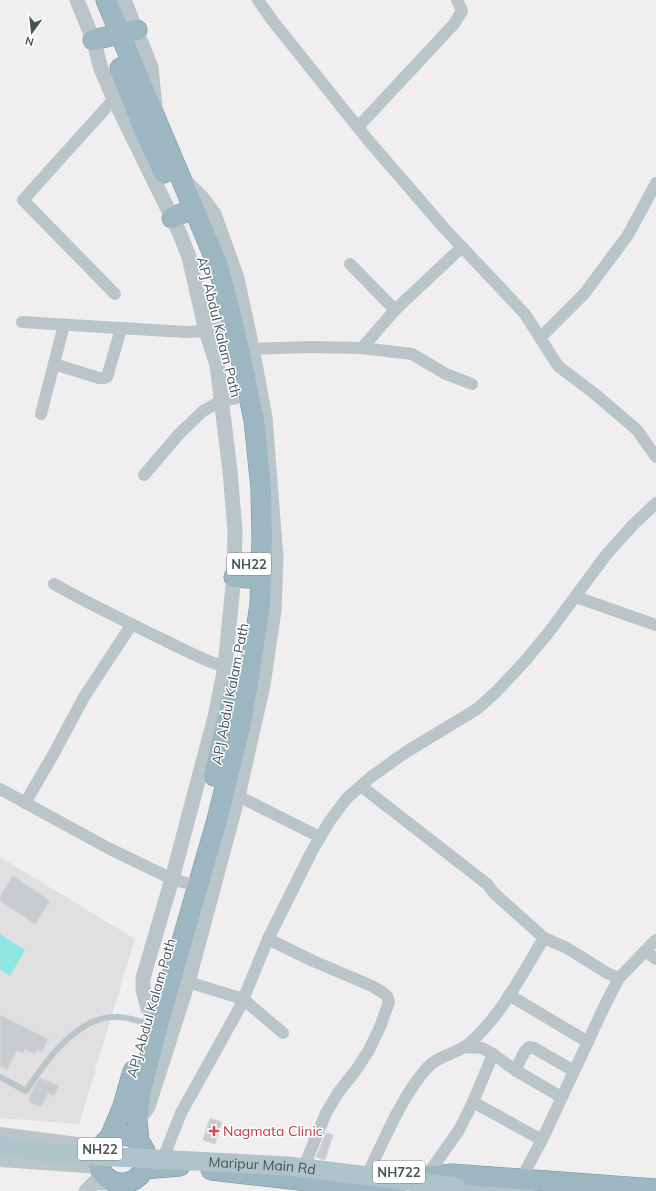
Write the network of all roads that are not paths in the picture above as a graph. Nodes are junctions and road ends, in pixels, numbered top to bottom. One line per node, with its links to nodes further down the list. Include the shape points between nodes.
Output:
1 (77, 0): 7 (street, NH22)
2 (93, 0): 7 (highway, APJ Abdul Kalam Path / NH22)
3 (106, 0): 7 (highway, APJ Abdul Kalam Path / NH22)
4 (124, 0): 7 (street, NH22)
5 (258, 0): 10 (street)
6 (457, 0): 10 (street, via 462,11 454,24)
7 (115, 35): 8 (street, NH22, via 101,69); 9 (highway, APJ Abdul Kalam Path / NH22); 9 (street, NH22, via 152,67)
8 (114, 99): 13 (street, NH22); 16 (street, via 23,200)
9 (147, 110): 11 (highway, APJ Abdul Kalam Path / NH22); 13 (highway, APJ Abdul Kalam Path / NH22, via 145,132)
10 (358, 127): 14 (street)
11 (180, 176): 20 (highway, APJ Abdul Kalam Path / NH22, via 218,266); 23 (street, NH22, via 214,214 237,278)
12 (656, 183): 22 (street, via 628,235 584,294)
13 (177, 216): 20 (highway, APJ Abdul Kalam Path / NH22, via 201,256)
14 (462, 247): 17 (street); 22 (street, via 525,314)
15 (350, 264): 17 (street)
16 (115, 294)
17 (396, 310): 24 (street)
18 (22, 322): 19 (street)
19 (64, 325): 21 (street); 25 (street)
20 (220, 328): 21 (street, via 185,332); 23 (highway, APJ Abdul Kalam Path / NH22); 27 (highway, APJ Abdul Kalam Path / NH22, via 233,373)
21 (121, 329): 25 (street, via 107,377 99,378)
22 (540, 338): 29 (street, via 558,366 637,430)
23 (246, 348): 24 (street); 36 (highway, APJ Abdul Kalam Path / NH22, via 261,489 262,539 260,604)
24 (362, 348): 26 (street, via 412,354 446,374)
25 (54, 364): 28 (street)
26 (472, 384)
27 (229, 399): 30 (street, via 203,411); 36 (highway, APJ Abdul Kalam Path / NH22, via 244,440 250,509 241,578 247,603 243,634)
28 (41, 414)
29 (656, 457)
30 (144, 475)
31 (656, 503): 33 (street, via 606,555)
32 (54, 584): 34 (street)
33 (576, 597): 35 (street); 37 (street, via 525,661 477,709 406,752)
34 (132, 624): 36 (street); 40 (street, via 84,697)
35 (656, 625)
36 (243, 676): 39 (highway, APJ Abdul Kalam Path / NH22, via 241,723); 42 (highway, APJ Abdul Kalam Path / NH22, via 232,696 209,797)
37 (361, 786): 41 (street, via 347,798); 44 (street, via 487,884)
38 (0, 789): 40 (street)
39 (230, 793): 41 (street); 43 (highway, APJ Abdul Kalam Path / NH22, via 216,820)
40 (25, 803): 42 (street, via 108,848)
41 (320, 837): 45 (street)
42 (179, 881): 53 (highway, APJ Abdul Kalam Path / NH22)
43 (199, 908): 50 (street, NH22); 63 (highway, APJ Abdul Kalam Path / NH22, via 146,1070)
44 (544, 938): 49 (street, via 568,948 607,973); 51 (street)
45 (268, 939): 52 (street); 71 (street, via 372,986 387,996 389,1002 369,1050 326,1113)
46 (656, 940): 47 (street)
47 (645, 951): 48 (street); 49 (street)
48 (656, 959)
49 (620, 978): 55 (street)
50 (188, 982): 52 (street); 63 (street, NH22, via 148,1107)
51 (509, 995): 55 (street); 56 (street, via 488,1025)
52 (243, 999): 54 (street); 69 (street, via 181,1113)
53 (148, 1017): 60 (lane, via 99,1019 82,1028 68,1038 44,1065 26,1091); 66 (highway, APJ Abdul Kalam Path / NH22, via 123,1106)
54 (283, 1033)
55 (588, 1042): 59 (street)
56 (464, 1047): 57 (street, via 482,1048); 73 (street, via 435,1061 420,1077 410,1091)
57 (493, 1054): 58 (street); 62 (street)
58 (515, 1070): 59 (street, via 525,1051 534,1048); 61 (street)
59 (574, 1070): 61 (street)
60 (0, 1077)
61 (562, 1096): 65 (street)
62 (473, 1102): 65 (street); 74 (street, via 459,1130)
63 (137, 1120): 67 (highway, NH22)
64 (0, 1133): 66 (street)
65 (542, 1140): 76 (street)
66 (106, 1142): 67 (highway, NH22, via 120,1134 131,1136); 75 (highway, NH22, via 98,1152 97,1158)
67 (141, 1145): 69 (highway, NH722); 72 (highway, NH22, via 146,1158)
68 (0, 1146): 76 (main road, Maripur Main Rd, bridge, via 60,1154 288,1166 456,1187)
69 (166, 1151): 71 (highway, NH722)
70 (0, 1161): 75 (street)
71 (305, 1164): 73 (highway, NH722)
72 (144, 1169): 75 (highway, via 138,1177 129,1182); 78 (highway, NH722, via 180,1166)
73 (370, 1169): 74 (highway, NH722)
74 (426, 1177): 76 (highway, NH722, via 452,1174)
75 (104, 1183)
76 (522, 1185): 77 (highway, NH722)
77 (656, 1189)
78 (396, 1191)

